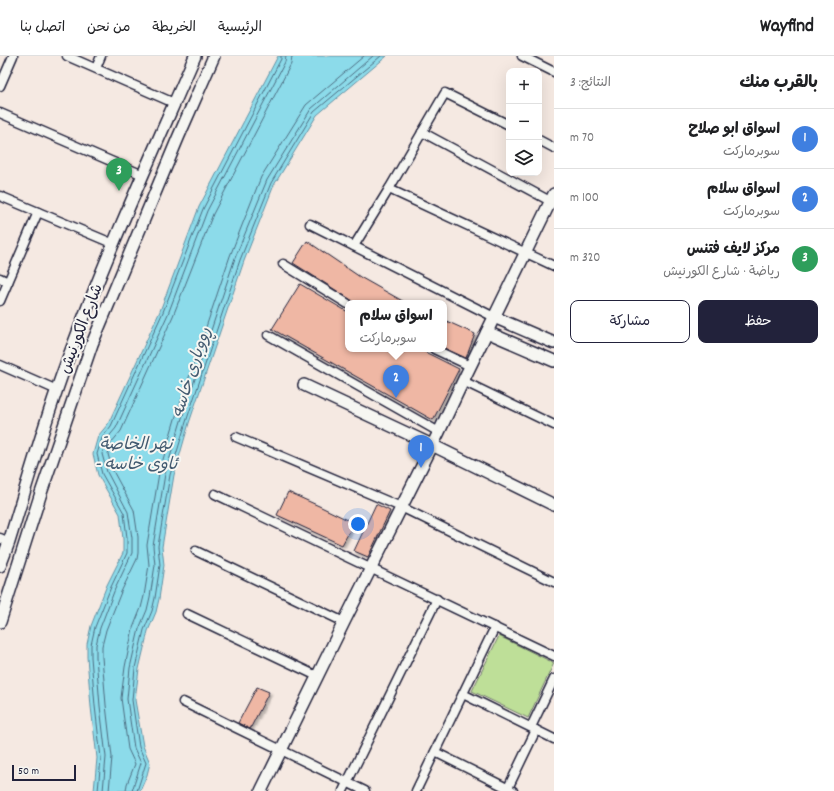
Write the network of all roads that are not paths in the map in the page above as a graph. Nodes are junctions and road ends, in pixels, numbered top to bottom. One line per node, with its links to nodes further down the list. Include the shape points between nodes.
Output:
1 (13, 56): 9 (street)
2 (67, 56): 7 (street)
3 (101, 56): 7 (street)
4 (195, 56): 10 (main road, شارع الكورنيش)
5 (214, 56): 56 (main road, شارع الكورنيش, via 92,344)
6 (522, 56): 8 (street)
7 (96, 68): 10 (street)
8 (554, 72)
9 (0, 86)
10 (174, 103): 16 (main road, شارع الكورنيش)
11 (0, 112): 16 (street)
12 (506, 124): 13 (street, via 444,93)
13 (422, 132): 17 (street); 19 (street)
14 (542, 142): 15 (street)
15 (554, 148)
16 (143, 175): 22 (main road, شارع الكورنيش)
17 (389, 189): 23 (street); 24 (street)
18 (0, 196): 20 (street)
19 (552, 198): 24 (main road)
20 (38, 212): 22 (street); 28 (street)
21 (310, 224): 23 (street)
22 (114, 244): 41 (main road, شارع الكورنيش)
23 (354, 246): 31 (street)
24 (525, 254): 26 (street); 31 (main road)
25 (283, 264): 30 (street)
26 (554, 266)
27 (0, 278): 28 (street)
28 (8, 282): 29 (street)
29 (0, 301)
30 (345, 302)
31 (494, 317): 32 (main road); 34 (main road)
32 (487, 332): 36 (main road); 38 (main road)
33 (268, 335): 43 (street)
34 (554, 343)
35 (440, 352): 38 (street)
36 (554, 361)
37 (0, 366): 41 (street)
38 (470, 366): 39 (main road)
39 (462, 380): 42 (street); 43 (main road)
40 (304, 385): 45 (main road)
41 (57, 390): 49 (main road, شارع الكورنيش)
42 (554, 425)
43 (439, 432): 45 (main road)
44 (236, 437): 48 (street)
45 (432, 444): 47 (main road); 48 (main road)
46 (215, 494): 52 (street)
47 (554, 505)
48 (401, 508): 52 (main road); 53 (street)
49 (4, 540): 51 (main road, شارع الكورنيش)
50 (196, 551): 57 (street)
51 (0, 566)
52 (371, 568): 54 (street); 57 (main road)
53 (554, 582)
54 (437, 599): 58 (street); 68 (street)
55 (187, 614): 60 (street)
56 (0, 622)
57 (344, 622): 60 (main road)
58 (496, 627): 59 (street); 62 (street)
59 (554, 656)
60 (317, 676): 66 (main road)
61 (554, 679): 64 (street)
62 (463, 694): 64 (street); 67 (street)
63 (183, 702): 66 (street)
64 (533, 728): 65 (street); 69 (street)
65 (554, 738)
66 (280, 750): 68 (street); 70 (main road)
67 (435, 752): 69 (street); 73 (street)
68 (347, 782): 71 (street); 72 (street)
69 (510, 790)
70 (261, 791)
71 (343, 791)
72 (366, 791)
73 (416, 791)

